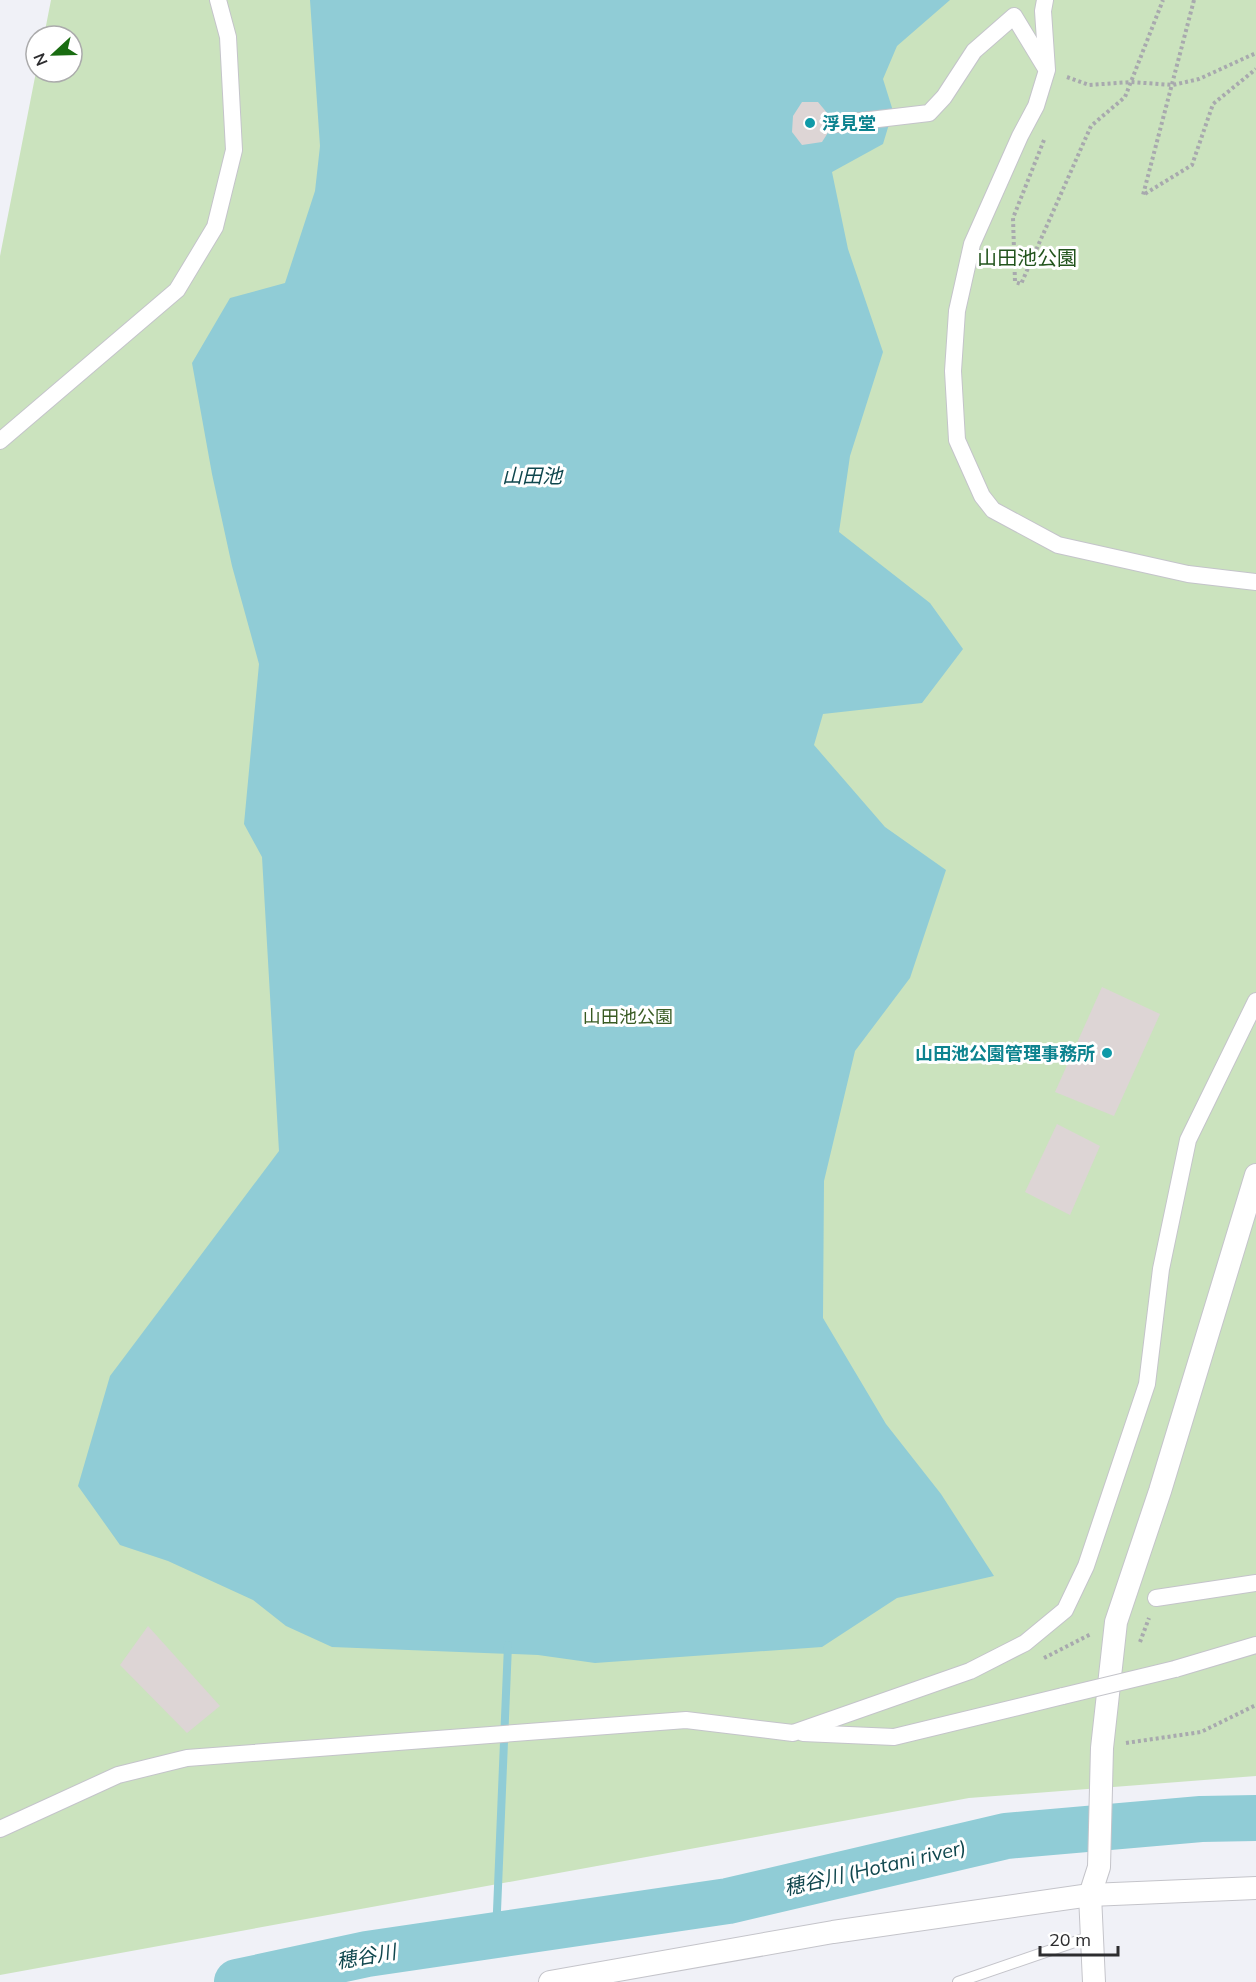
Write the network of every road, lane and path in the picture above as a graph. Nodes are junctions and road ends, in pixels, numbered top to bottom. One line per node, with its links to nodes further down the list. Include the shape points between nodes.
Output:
1 (218, 0): 12 (street, via 228,38 234,150 215,227 177,290)
2 (1045, 0): 7 (street)
3 (1163, 0): 8 (path)
4 (1194, 0): 9 (path)
5 (1256, 53): 9 (path, via 1199,79)
6 (1256, 69): 9 (path, via 1213,104 1192,165 1143,195)
7 (1047, 70): 8 (path, via 1089,84); 10 (street); 11 (street, via 1014,16 974,51 929,113)
8 (1131, 82): 9 (path); 10 (path, via 1125,97 1091,126 1021,284 1015,282 1013,218 1044,141 1047,120)
9 (1173, 85)
10 (1036, 106): 13 (street, via 972,244 957,311 953,370 957,440 982,496 993,510 1058,545 1188,574)
11 (836, 124)
12 (0, 441)
13 (1256, 582)
14 (1256, 1001): 20 (street, via 1188,1140 1161,1269 1147,1384 1086,1566 1065,1610 1026,1643 970,1671)
15 (1256, 1175): 21 (street, via 1116,1622)
16 (1256, 1583): 17 (street)
17 (1156, 1598)
18 (1256, 1645): 20 (street, bridge, via 1175,1669 894,1737)
19 (1256, 1706): 21 (path, via 1201,1732)
20 (793, 1733): 22 (street, via 686,1720 187,1758 118,1775)
21 (1101, 1756): 24 (street, via 1099,1867)
22 (0, 1829)
23 (1256, 1888): 24 (street)
24 (1090, 1896): 25 (street); 26 (street, via 833,1932)
25 (1092, 1936): 27 (lane); 28 (street)
26 (550, 1982)
27 (958, 1982)
28 (1094, 1982)

